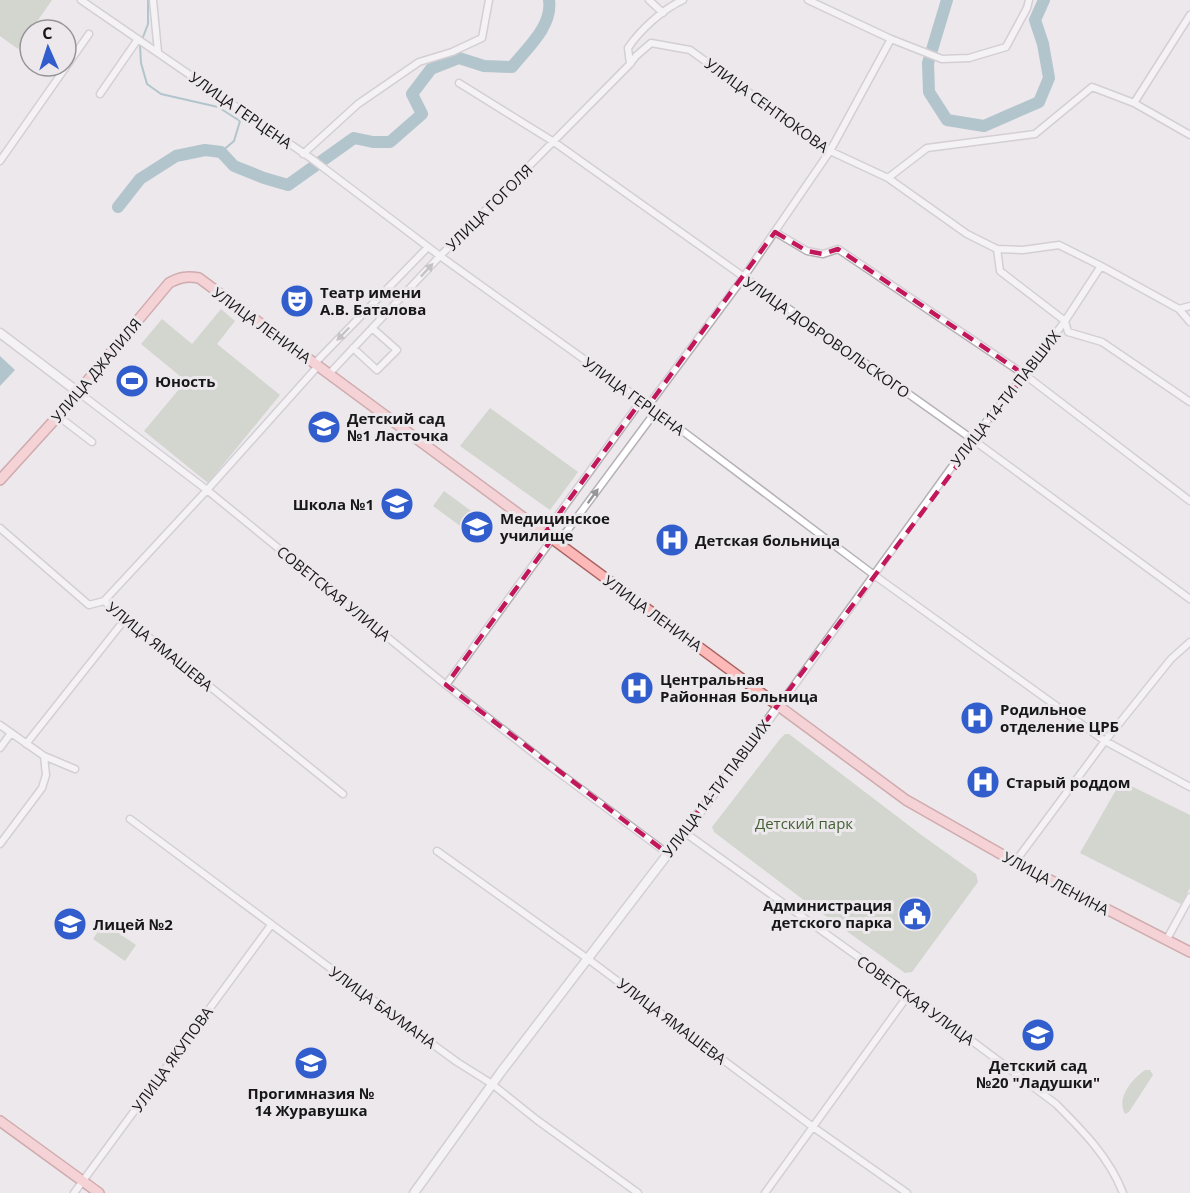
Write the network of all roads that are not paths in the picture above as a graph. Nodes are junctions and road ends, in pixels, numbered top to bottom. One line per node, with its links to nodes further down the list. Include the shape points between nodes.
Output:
1 (81, 0): 11 (street, УЛИЦА ГЕРЦЕНА)
2 (153, 0): 14 (street)
3 (489, 0): 22 (street, via 482,38 419,62 358,104)
4 (649, 0): 8 (street)
5 (683, 0): 8 (street)
6 (808, 0): 12 (street)
7 (1029, 0): 12 (street, via 1006,47 969,58 942,59)
8 (663, 14): 15 (street, via 635,37 628,48)
9 (1190, 15): 18 (street)
10 (89, 34): 23 (street)
11 (138, 39): 14 (street, УЛИЦА ГЕРЦЕНА); 17 (street)
12 (891, 39): 21 (street)
13 (651, 43): 15 (street, УЛИЦА ГОГОЛЯ); 21 (street, УЛИЦА СЕНТЮКОВА, via 690,50)
14 (158, 52): 22 (street, УЛИЦА ГЕРЦЕНА)
15 (630, 64): 20 (street, УЛИЦА ГОГОЛЯ)
16 (459, 83): 20 (street, УЛИЦА ДОБРОВОЛЬСКОГО)
17 (100, 94)
18 (1134, 103): 19 (street); 24 (street, via 1092,87 1035,134 927,148)
19 (1190, 135)
20 (554, 142): 28 (street, УЛИЦА ГОГОЛЯ); 31 (street, УЛИЦА ДОБРОВОЛЬСКОГО)
21 (830, 151): 24 (street, УЛИЦА СЕНТЮКОВА); 25 (street)
22 (303, 154): 26 (street, УЛИЦА ГЕРЦЕНА)
23 (0, 161)
24 (888, 178): 27 (street, УЛИЦА СЕНТЮКОВА, via 967,234)
25 (775, 232): 31 (street); 41 (street, via 807,251 823,254 838,249)
26 (428, 247): 28 (street, УЛИЦА ГЕРЦЕНА); 39 (street, УЛИЦА ГОГОЛЯ, one-way to 39)
27 (997, 249): 29 (street, via 1059,245); 34 (street, via 1000,271)
28 (440, 256): 36 (street, УЛИЦА ГОГОЛЯ, one-way to 28); 43 (street, УЛИЦА ГЕРЦЕНА)
29 (1101, 266): 33 (street); 34 (street, УЛИЦА 14-ТИ ПАВШИХ)
30 (199, 278): 39 (main road, УЛИЦА ЛЕНИНА); 42 (main road, УЛИЦА ДЖАЛИЛЯ, via 188,276 169,283)
31 (743, 278): 45 (street); 48 (street, УЛИЦА ДОБРОВОЛЬСКОГО)
32 (1190, 306): 33 (street)
33 (1179, 309): 35 (street)
34 (1065, 321): 41 (street, УЛИЦА 14-ТИ ПАВШИХ); 44 (street, via 1068,332 1102,342)
35 (1190, 322)
36 (372, 328): 38 (street, УЛИЦА ГОГОЛЯ); 38 (street, via 397,350 378,370)
37 (0, 333): 42 (street, СОВЕТСКАЯ УЛИЦА)
38 (353, 348): 40 (street, УЛИЦА ГОГОЛЯ)
39 (316, 365): 40 (main road, УЛИЦА ЛЕНИНА); 51 (street, УЛИЦА ГОГОЛЯ)
40 (329, 374): 54 (main road, УЛИЦА ЛЕНИНА)
41 (1025, 375): 48 (street, УЛИЦА 14-ТИ ПАВШИХ); 52 (street)
42 (78, 392): 47 (main road, УЛИЦА ДЖАЛИЛЯ); 51 (street, СОВЕТСКАЯ УЛИЦА)
43 (641, 400): 45 (street, УЛИЦА ГЕРЦЕНА); 54 (street)
44 (1190, 402)
45 (648, 406): 46 (street, УЛИЦА ГЕРЦЕНА)
46 (656, 411): 54 (street, one-way to 46); 55 (street, УЛИЦА ГЕРЦЕНА)
47 (58, 416): 49 (street); 50 (main road, УЛИЦА ДЖАЛИЛЯ)
48 (972, 439): 55 (street, УЛИЦА 14-ТИ ПАВШИХ); 56 (street, УЛИЦА ДОБРОВОЛЬСКОГО)
49 (92, 442)
50 (0, 480)
51 (207, 490): 57 (street, УЛИЦА ГОГОЛЯ); 60 (street, СОВЕТСКАЯ УЛИЦА)
52 (1190, 501)
53 (0, 528): 57 (street, УЛИЦА ЯМАШЕВА, via 88,605)
54 (552, 539): 60 (street); 61 (main road, УЛИЦА ЛЕНИНА)
55 (874, 575): 61 (street, УЛИЦА 14-ТИ ПАВШИХ); 64 (street, УЛИЦА ГЕРЦЕНА)
56 (1190, 598)
57 (104, 601): 58 (street, УЛИЦА ЯМАШЕВА)
58 (126, 618): 65 (street); 70 (street, УЛИЦА ЯМАШЕВА)
59 (1190, 642): 64 (street, via 1171,659)
60 (446, 685): 75 (street, СОВЕТСКАЯ УЛИЦА)
61 (778, 705): 72 (street, УЛИЦА 14-ТИ ПАВШИХ); 76 (main road, УЛИЦА ЛЕНИНА, via 906,800)
62 (0, 724): 63 (street)
63 (11, 733): 65 (street); 66 (street)
64 (1105, 741): 69 (street, УЛИЦА ГЕРЦЕНА); 76 (street)
65 (26, 744): 67 (street)
66 (0, 748)
67 (44, 756): 68 (street); 73 (street, via 46,775 42,788)
68 (75, 769)
69 (1190, 787)
70 (343, 794)
71 (130, 819): 78 (street, УЛИЦА БАУМАНА)
72 (684, 832): 75 (street, УЛИЦА 14-ТИ ПАВШИХ); 82 (street, СОВЕТСКАЯ УЛИЦА)
73 (0, 844)
74 (437, 851): 81 (street, УЛИЦА ЯМАШЕВА)
75 (667, 853): 81 (street, УЛИЦА 14-ТИ ПАВШИХ)
76 (1015, 862): 79 (main road, УЛИЦА ЛЕНИНА)
77 (1190, 897): 79 (street)
78 (271, 925): 83 (street, УЛИЦА БАУМАНА); 86 (street, УЛИЦА ЯКУПОВА)
79 (1167, 939): 80 (main road, УЛИЦА ЛЕНИНА)
80 (1190, 952)
81 (588, 958): 83 (street, УЛИЦА 14-ТИ ПАВШИХ); 85 (street, УЛИЦА ЯМАШЕВА)
82 (909, 994): 85 (street); 87 (street, СОВЕТСКАЯ УЛИЦА, via 1056,1104 1103,1155)
83 (492, 1084): 90 (street, УЛИЦА 14-ТИ ПАВШИХ); 91 (street, УЛИЦА БАУМАНА)
84 (0, 1121): 86 (main road)
85 (813, 1127): 92 (street); 93 (street, УЛИЦА ЯМАШЕВА)
86 (82, 1181): 88 (street, УЛИЦА ЯКУПОВА); 89 (main road)
87 (1122, 1190): 94 (street)
88 (74, 1193)
89 (99, 1193)
90 (414, 1193)
91 (638, 1193)
92 (765, 1193)
93 (906, 1193)
94 (1114, 1193)

